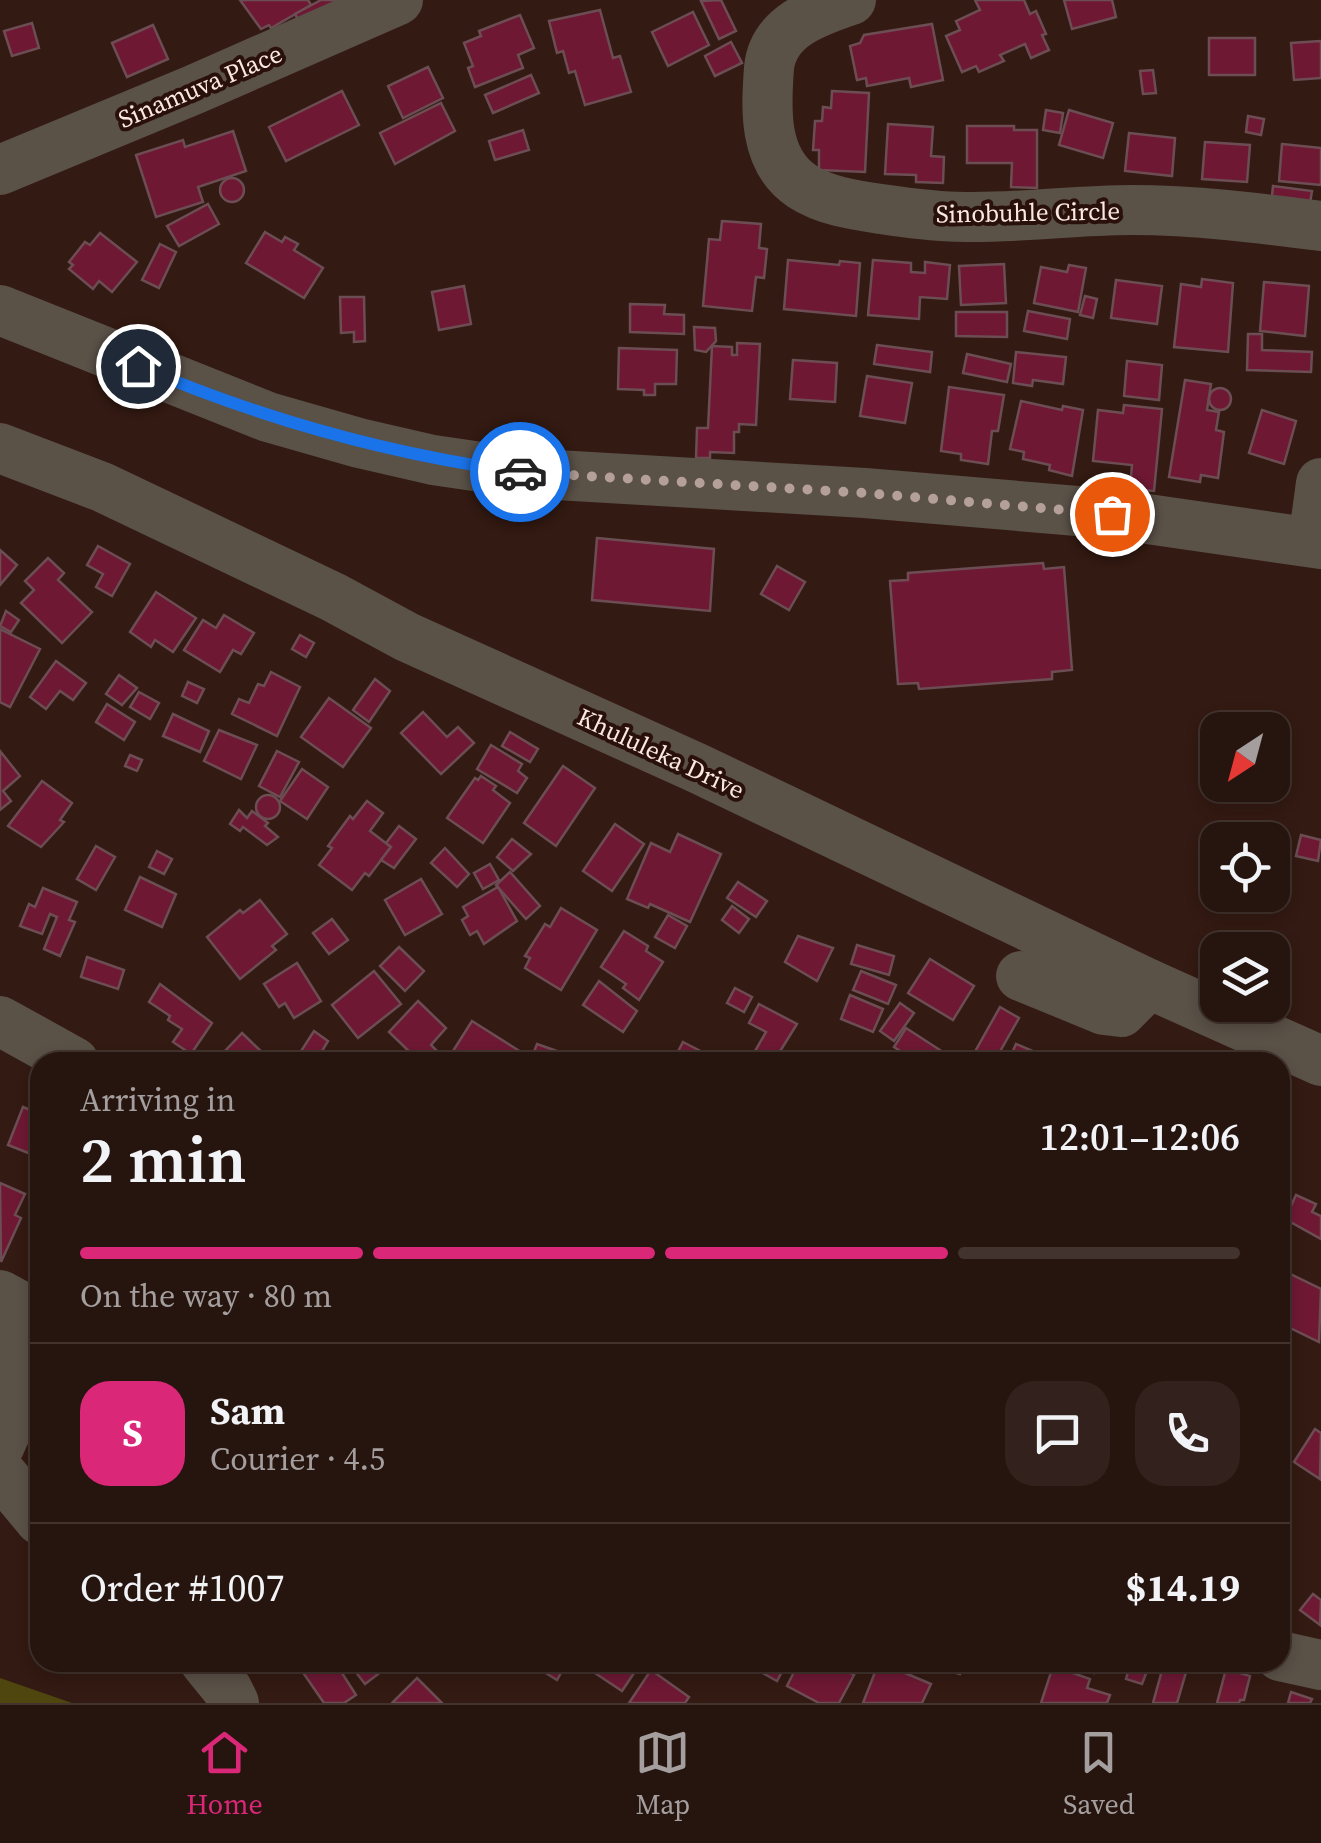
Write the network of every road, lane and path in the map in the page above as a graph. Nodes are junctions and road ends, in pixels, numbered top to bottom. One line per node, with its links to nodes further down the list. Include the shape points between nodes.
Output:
1 (398, 0): 3 (street, Sinamuva Place)
2 (851, 0): 4 (street, Sinobuhle Circle, via 795,24 770,59 771,146 800,185 824,198 964,217 1134,210)
3 (0, 170)
4 (1321, 226)
5 (0, 310): 8 (street, via 268,417 433,460 1112,514)
6 (0, 448): 10 (street, Khululeka Drive, via 102,487)
7 (1321, 484): 8 (street)
8 (1317, 543)
9 (1020, 976): 10 (street, via 1121,1012)
10 (1149, 984): 13 (street, Khululeka Drive)
11 (0, 1022): 12 (street)
12 (56, 1052)
13 (1321, 1061)
14 (12, 1301): 15 (street, via 22,1356)
15 (0, 1445)
16 (0, 1472): 17 (street)
17 (30, 1508)
18 (1290, 1658): 19 (street)
19 (1321, 1665)
20 (213, 1672): 21 (street)
21 (234, 1703)

